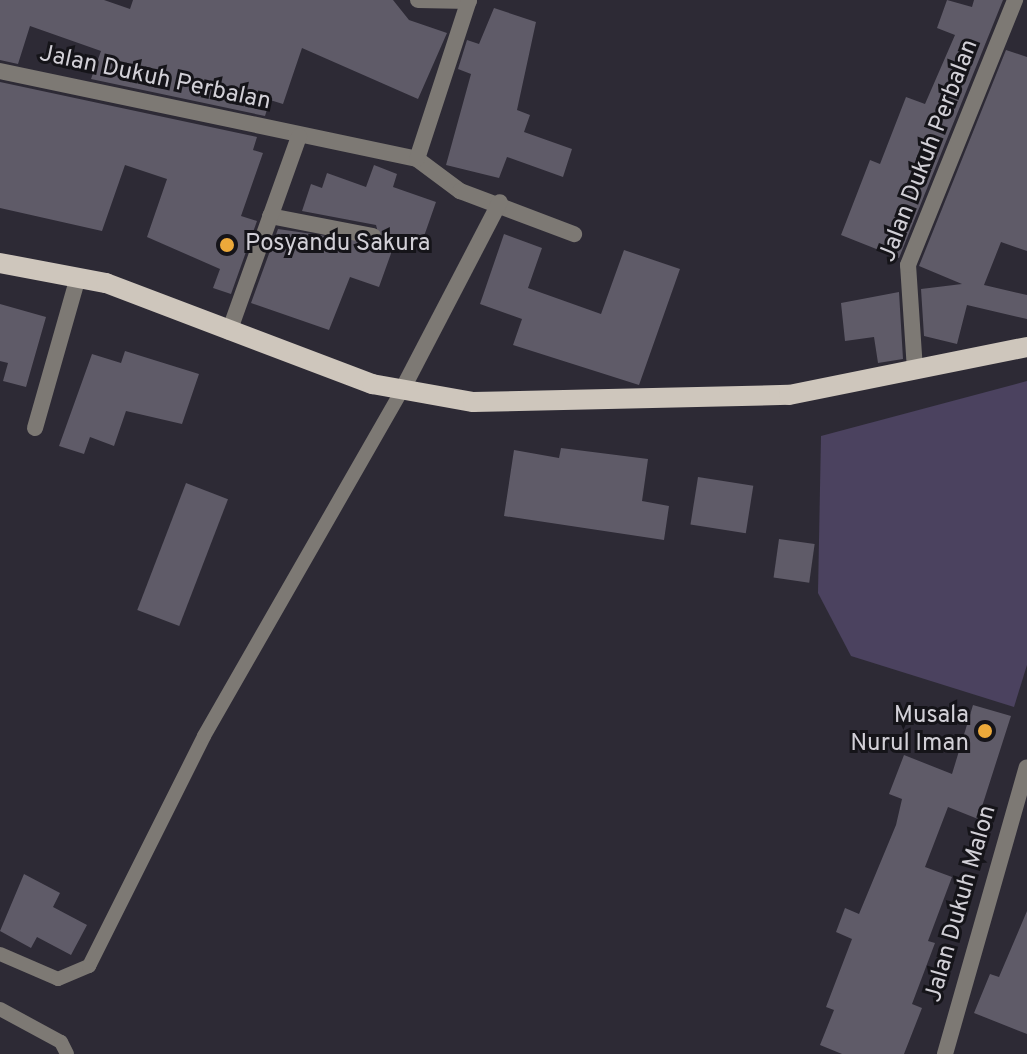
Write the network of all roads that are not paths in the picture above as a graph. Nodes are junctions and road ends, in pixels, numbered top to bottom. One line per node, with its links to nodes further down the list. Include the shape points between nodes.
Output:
1 (418, 0): 2 (street)
2 (469, 0): 6 (street)
3 (1015, 0): 15 (street, Jalan Dukuh Perbalan, via 908,265)
4 (0, 71): 5 (street, Jalan Dukuh Perbalan)
5 (299, 136): 6 (street, Jalan Dukuh Perbalan); 8 (street)
6 (417, 159): 7 (street, via 460,191)
7 (500, 202): 9 (street); 16 (street)
8 (270, 216): 10 (street); 13 (street)
9 (574, 234)
10 (373, 236)
11 (0, 263): 12 (main road)
12 (78, 277): 13 (main road); 17 (street)
13 (229, 332): 16 (main road)
14 (1027, 347): 15 (main road)
15 (915, 370): 16 (main road, via 789,395 506,403)
16 (401, 392): 19 (lane, via 204,736 89,966 58,979)
17 (35, 428)
18 (1027, 767): 22 (street, Jalan Dukuh Malon)
19 (0, 954)
20 (0, 1009): 21 (lane, via 61,1042)
21 (67, 1054)
22 (945, 1054)

